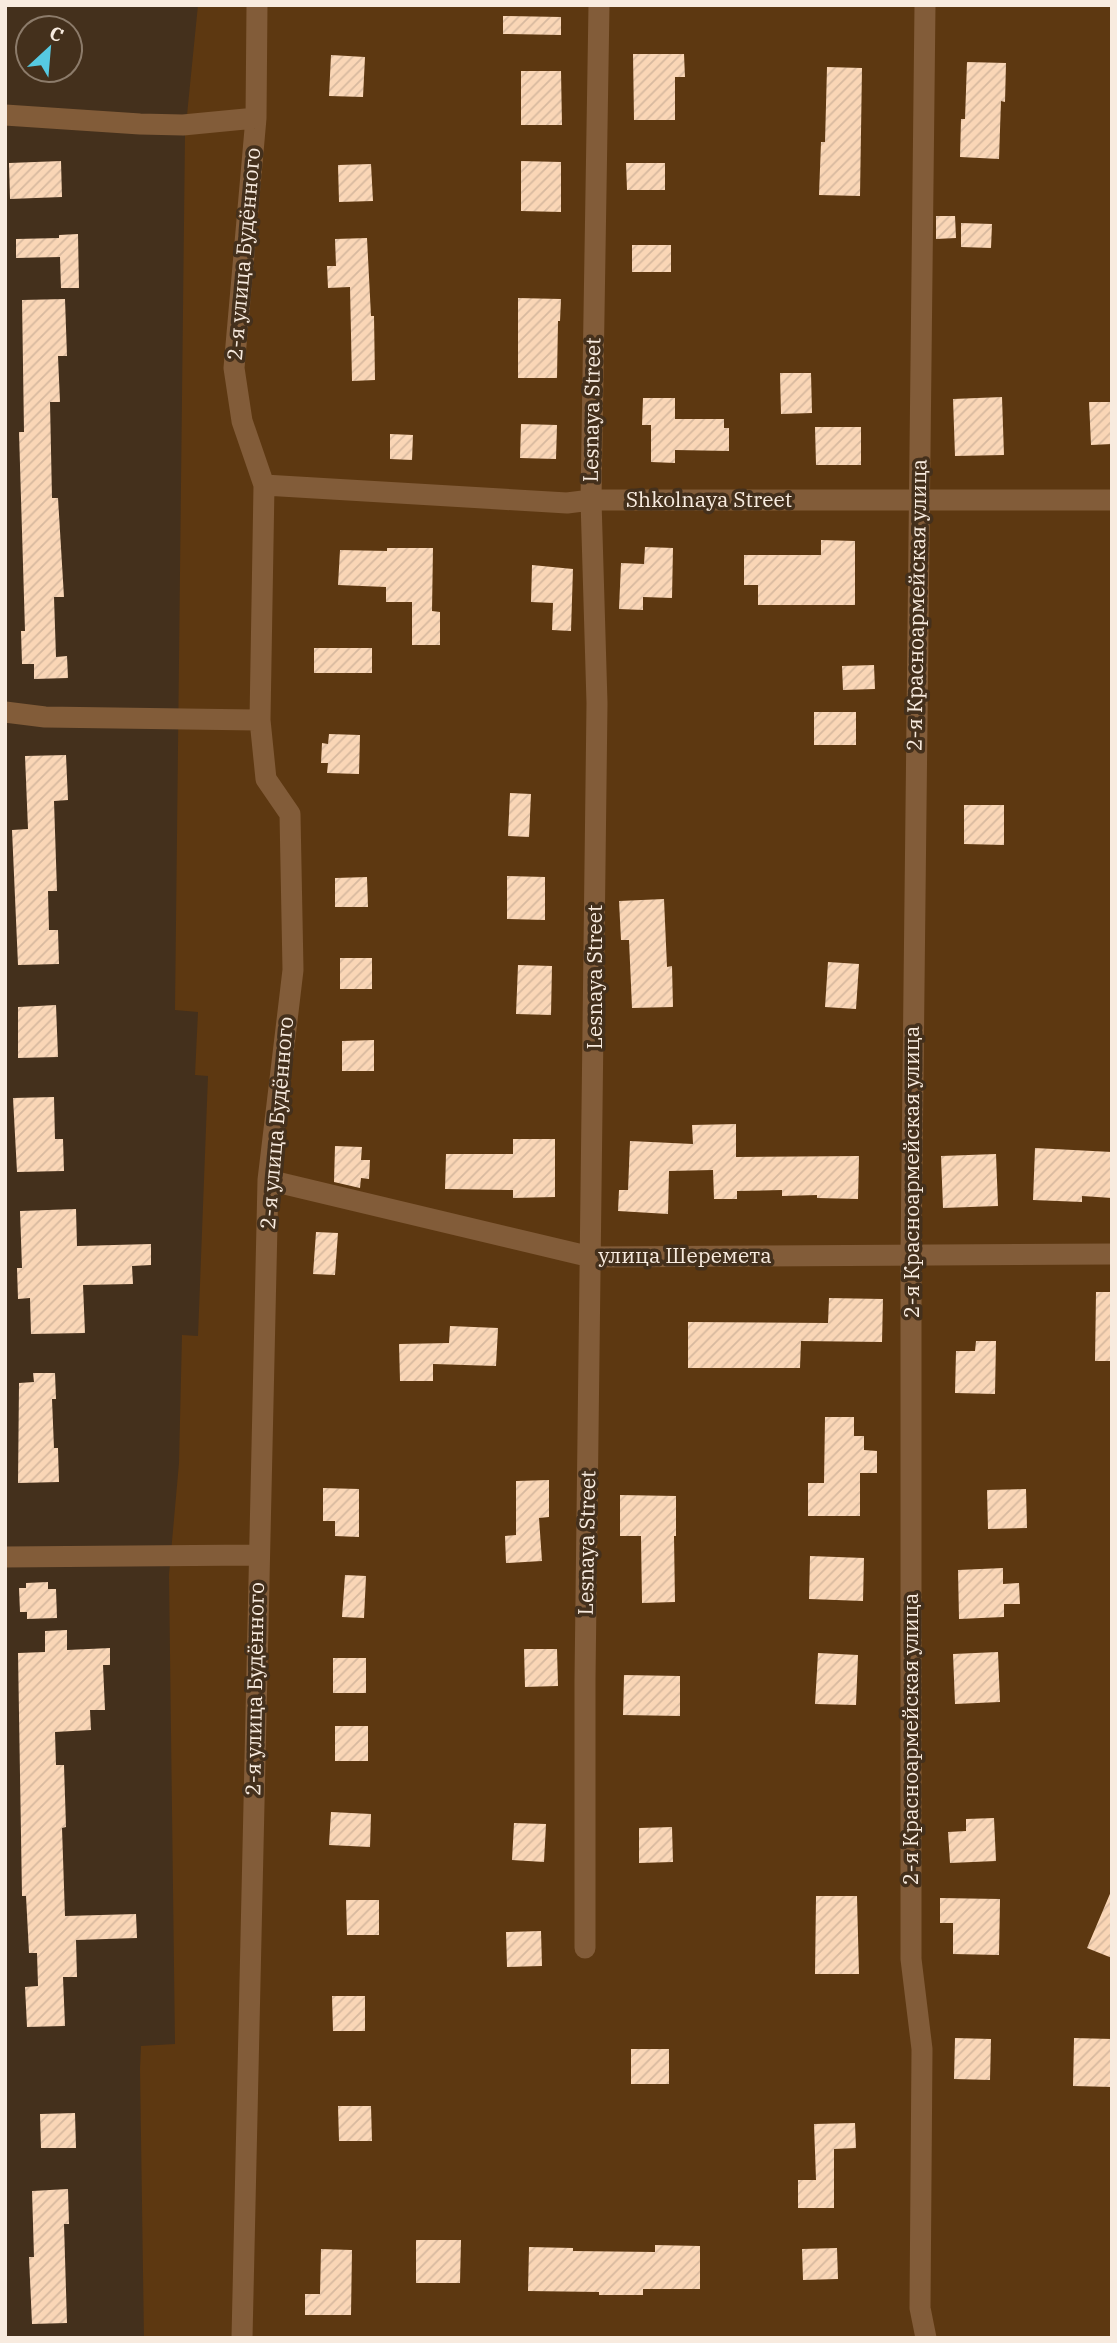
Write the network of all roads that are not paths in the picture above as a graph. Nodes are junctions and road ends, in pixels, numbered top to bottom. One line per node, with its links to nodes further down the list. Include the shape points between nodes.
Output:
1 (257, 5): 5 (street, 2-я улица Будённого)
2 (599, 5): 8 (street, Lesnaya Street)
3 (925, 5): 7 (street, 2-я Красноармейская улица)
4 (5, 115): 5 (street, via 172,125)
5 (256, 118): 6 (street, 2-я улица Будённого, via 234,369 242,421)
6 (264, 485): 8 (street, Shkolnaya Street, via 567,503); 11 (street, 2-я улица Будённого)
7 (918, 499): 8 (street, Shkolnaya Street); 9 (street, Shkolnaya Street); 14 (street, 2-я Красноармейская улица)
8 (591, 500): 15 (street, Lesnaya Street, via 597,703)
9 (1112, 500)
10 (5, 712): 11 (street)
11 (260, 720): 12 (street, 2-я улица Будённого, via 266,779 290,814 293,970)
12 (268, 1180): 15 (street, улица Шеремета); 16 (street, 2-я улица Будённого)
13 (1112, 1254): 14 (street, улица Шеремета)
14 (911, 1255): 15 (street, улица Шеремета); 20 (street, 2-я Красноармейская улица, via 911,1959 922,2049 920,2308)
15 (591, 1257): 18 (street, Lesnaya Street)
16 (258, 1555): 17 (street); 19 (street, 2-я улица Будённого)
17 (5, 1557)
18 (586, 1948)
19 (242, 2338)
20 (926, 2338)

